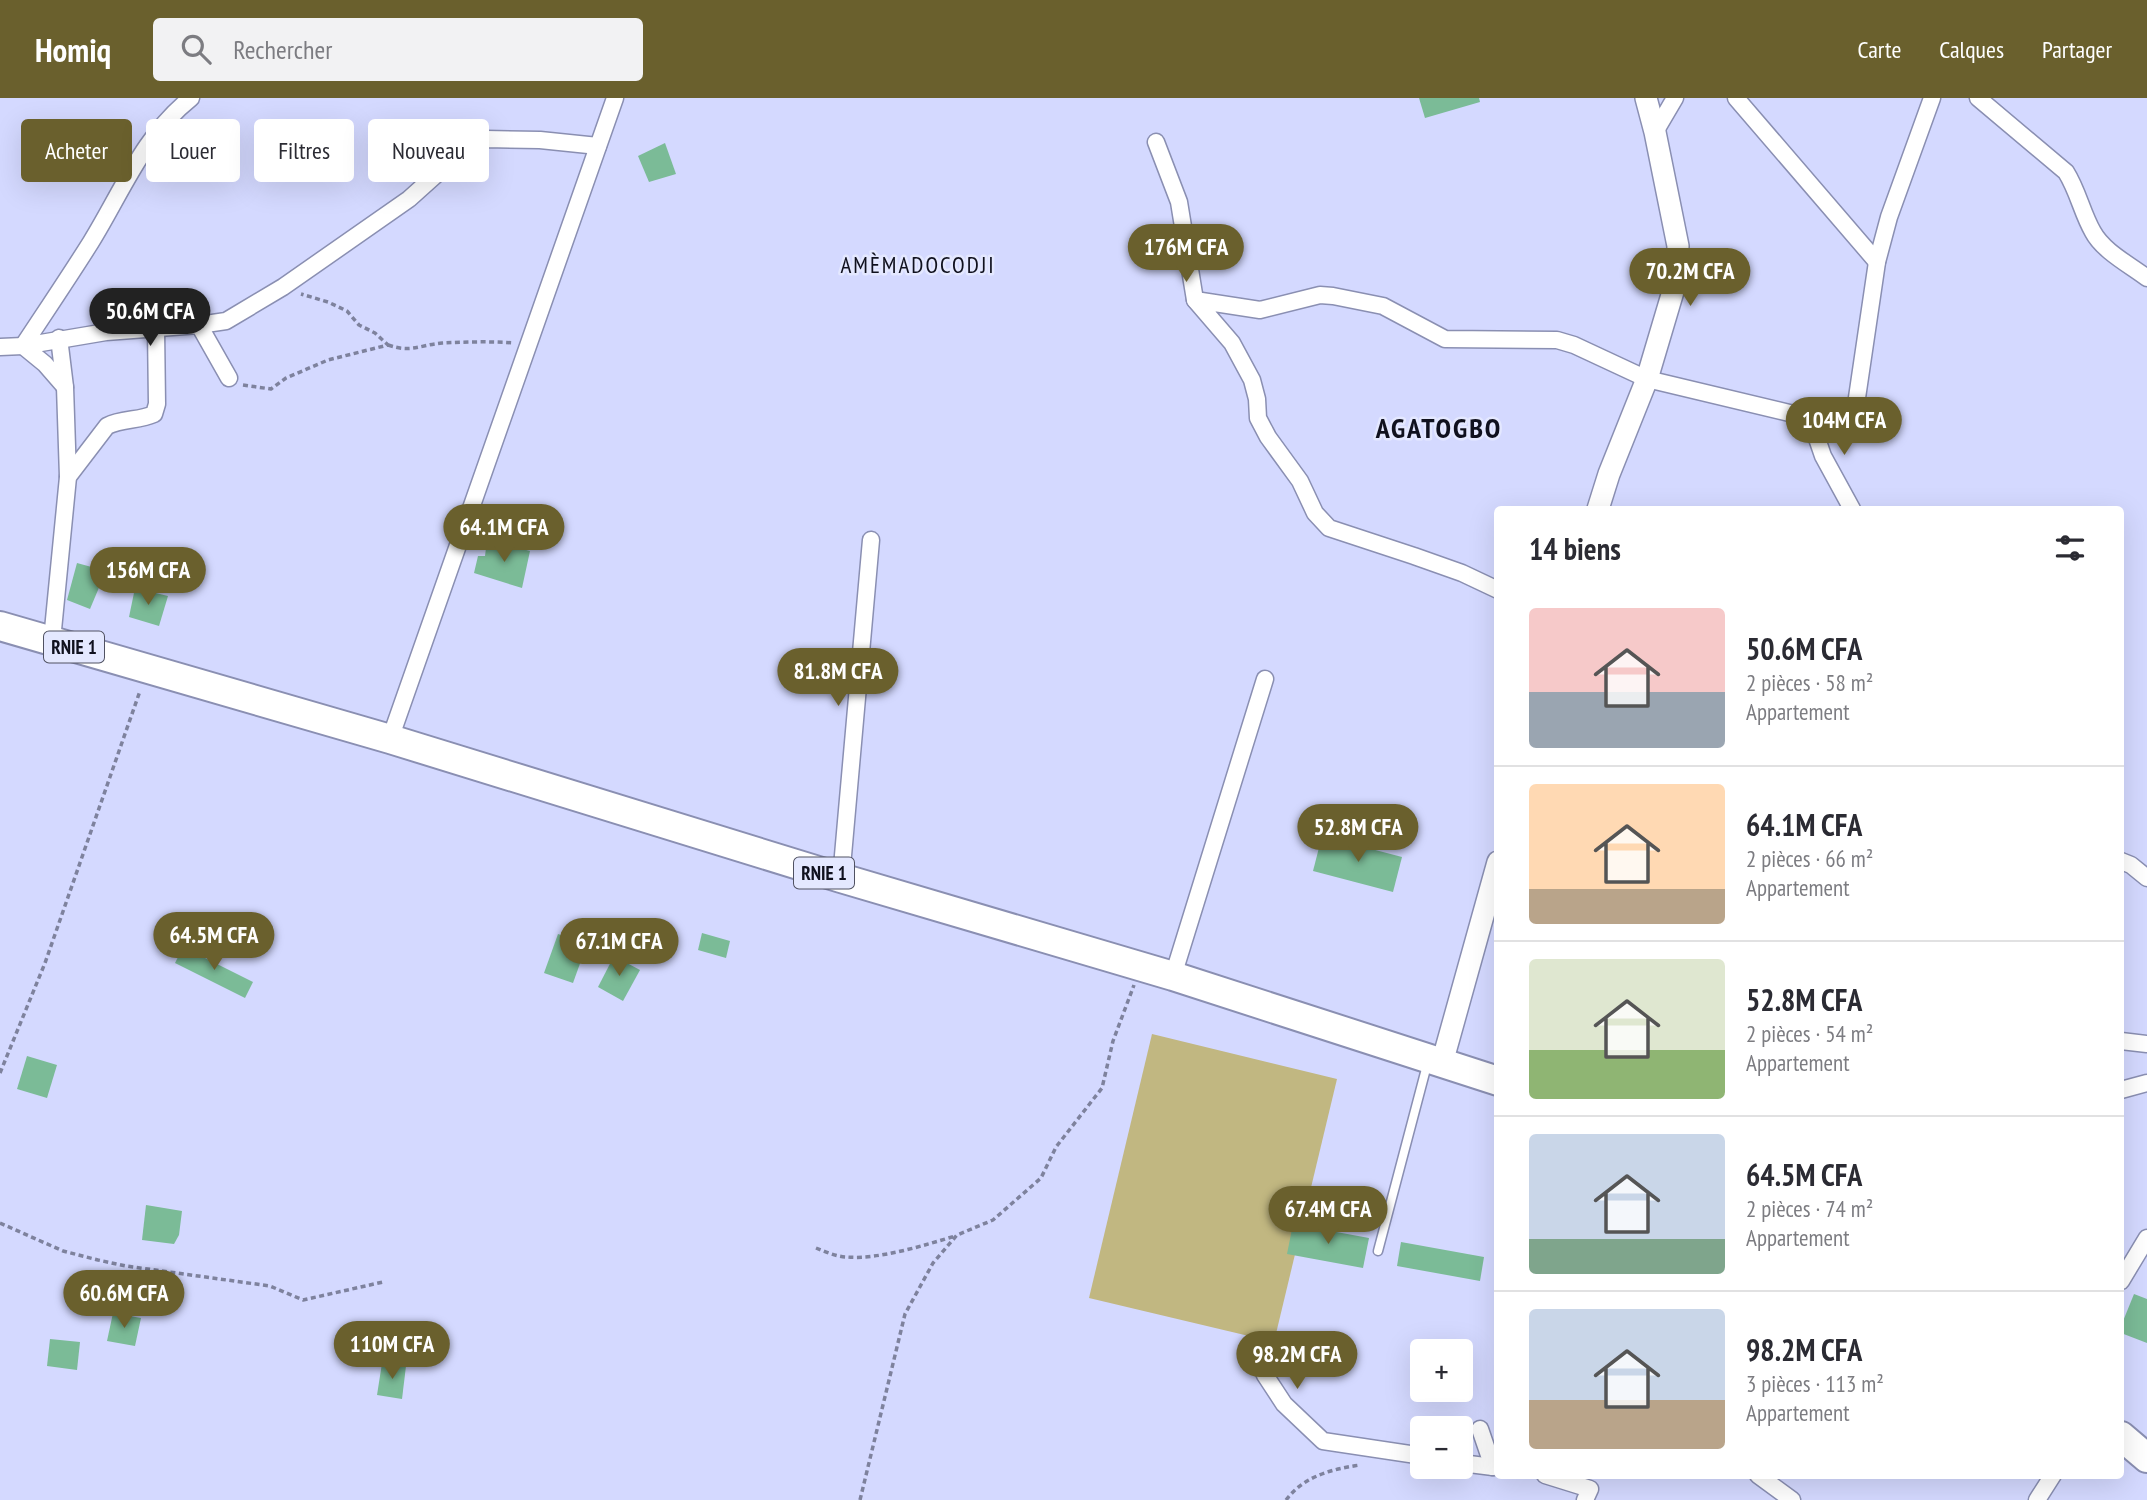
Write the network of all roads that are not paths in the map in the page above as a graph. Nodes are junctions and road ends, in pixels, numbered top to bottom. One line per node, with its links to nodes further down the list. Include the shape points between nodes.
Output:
1 (191, 98): 17 (street, via 146,146)
2 (615, 98): 10 (street)
3 (1646, 98): 8 (street)
4 (1675, 98): 8 (street)
5 (1736, 98): 11 (street)
6 (1932, 98): 11 (street)
7 (1978, 98): 12 (street, via 2067,172 2093,234)
8 (1655, 131): 20 (street, via 1678,257 1677,278)
9 (1156, 142): 13 (street, via 1182,213)
10 (598, 146): 14 (street, via 540,140 477,141 409,199 283,287 226,321); 31 (street)
11 (1877, 262): 22 (street, via 1854,421)
12 (2147, 278)
13 (1195, 300): 20 (street, via 1260,310 1333,296 1383,306 1445,339 1556,340); 27 (street, via 1232,343 1252,380 1258,418 1268,438 1329,528)
14 (199, 325): 15 (street); 19 (street)
15 (156, 329): 16 (street); 23 (street, via 158,404 154,414 107,426)
16 (59, 338): 17 (street); 21 (street)
17 (23, 346): 18 (street); 21 (street)
18 (0, 347)
19 (229, 378)
20 (1647, 379): 22 (street); 24 (street)
21 (65, 387): 23 (street)
22 (1810, 418): 25 (street, via 1823,456)
23 (68, 477): 29 (street)
24 (1599, 506)
25 (1850, 506)
26 (871, 540): 34 (street)
27 (1494, 588)
28 (0, 626): 29 (highway, RNIE 1)
29 (52, 640): 31 (highway, RNIE 1)
30 (1265, 679): 36 (street)
31 (390, 739): 34 (highway, RNIE 1)
32 (2124, 862): 35 (street)
33 (1494, 875): 39 (street)
34 (841, 878): 36 (highway, RNIE 1)
35 (2147, 878)
36 (1173, 976): 39 (highway, RNIE 1)
37 (2124, 1041): 38 (street)
38 (2147, 1044)
39 (1436, 1061): 40 (highway, RNIE 1); 44 (lane)
40 (1494, 1080)
41 (2147, 1083): 42 (street)
42 (2124, 1089)
43 (2147, 1238): 45 (street)
44 (1378, 1251)
45 (2124, 1276)
46 (1263, 1342): 49 (street, via 1265,1375 1290,1412 1323,1441)
47 (1480, 1429): 51 (street)
48 (2124, 1439): 50 (highway)
49 (1410, 1454)
50 (2147, 1458)
51 (1494, 1461)
52 (1473, 1464): 53 (street)
53 (1494, 1466)
54 (1559, 1479): 57 (street)
55 (1764, 1479): 58 (street)
56 (2050, 1479): 59 (street)
57 (1591, 1488)
58 (1792, 1500)
59 (2037, 1500)

